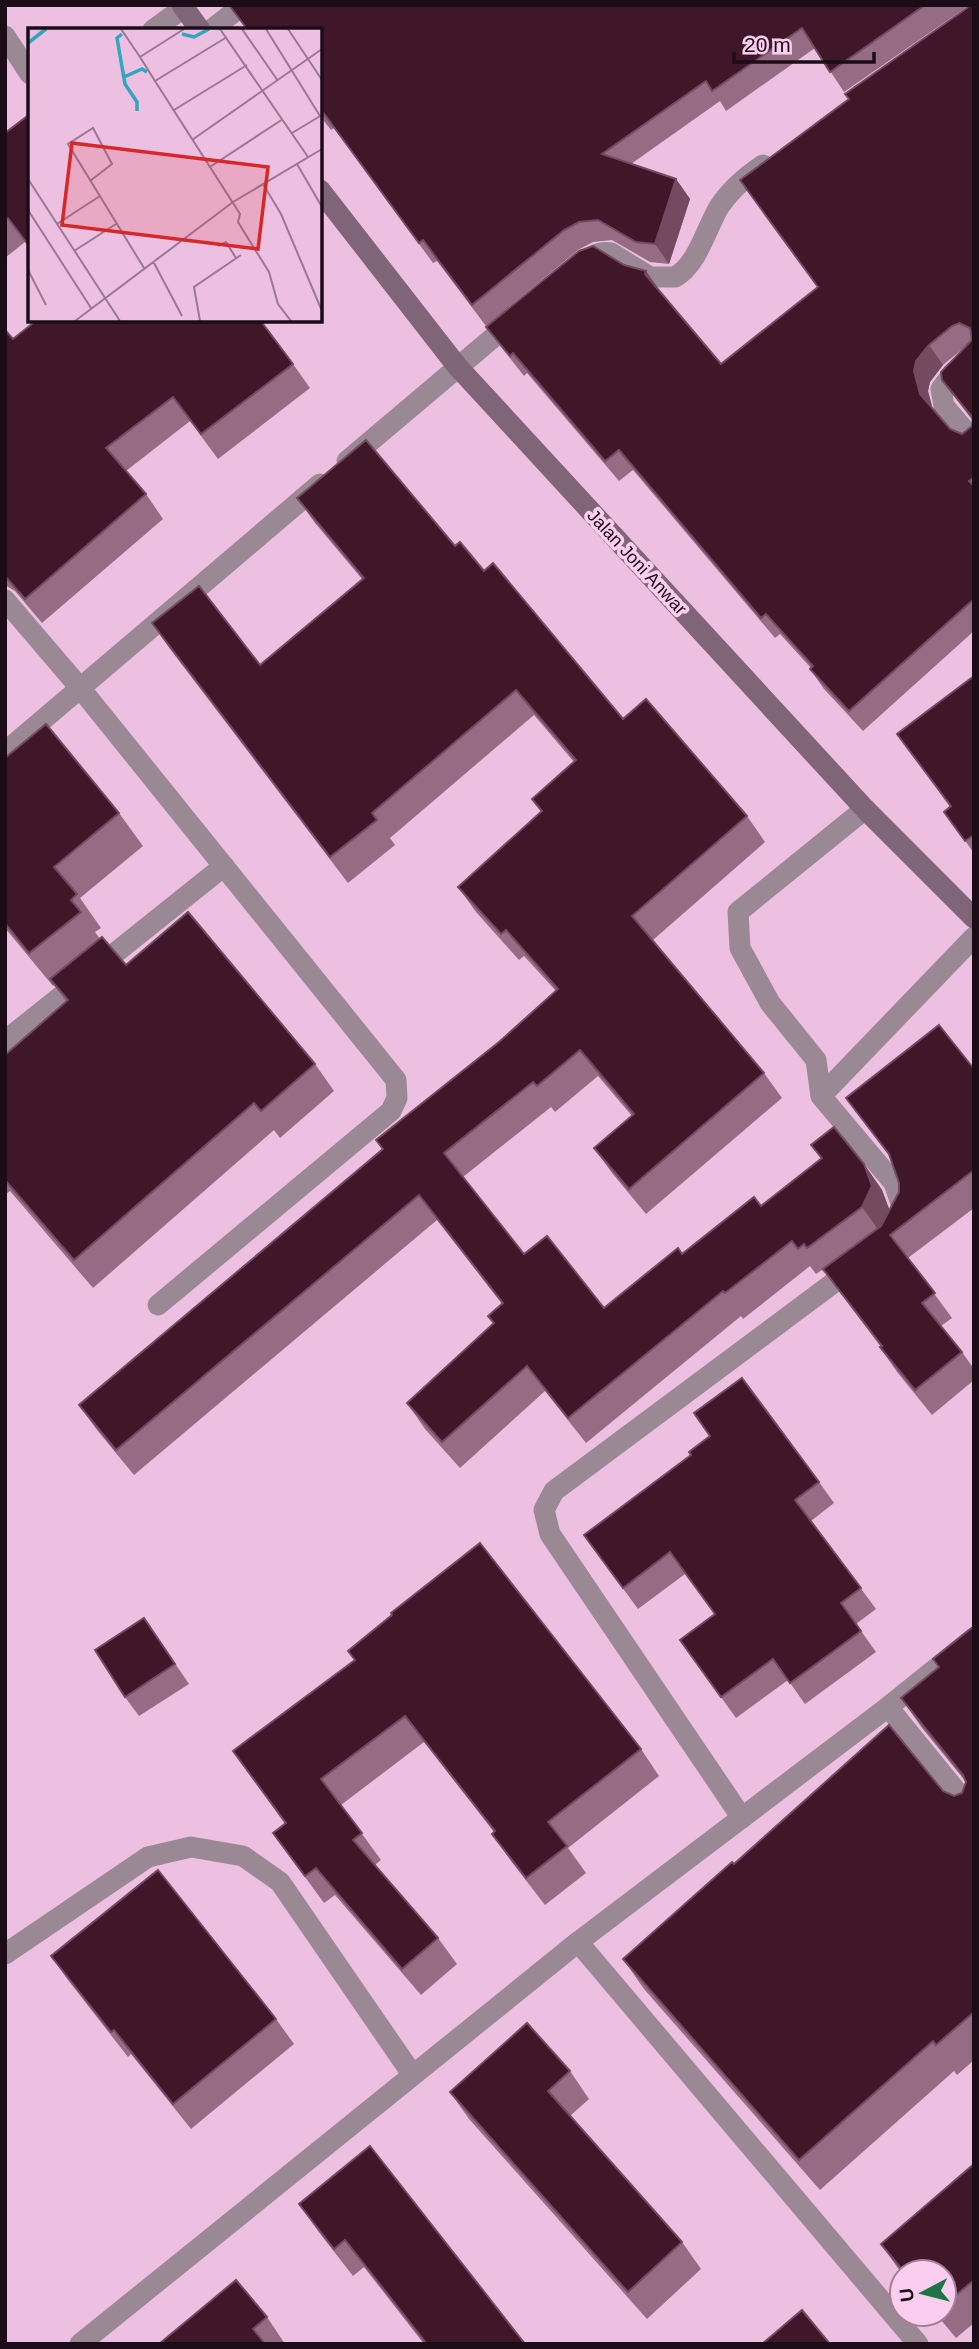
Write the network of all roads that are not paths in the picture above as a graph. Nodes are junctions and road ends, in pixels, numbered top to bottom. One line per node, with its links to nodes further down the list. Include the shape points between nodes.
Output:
1 (243, 5): 5 (street)
2 (183, 6): 3 (street); 4 (main road)
3 (156, 28)
4 (199, 28)
5 (214, 28)
6 (5, 36): 7 (street)
7 (28, 71)
8 (782, 152): 10 (street, via 740,181 719,208 687,267 675,277 650,277 605,252 595,254)
9 (322, 193): 13 (main road, Jalan Joni Anwar)
10 (565, 278)
11 (532, 304): 13 (street)
12 (974, 356): 14 (street, via 942,389 944,405)
13 (457, 366): 16 (street); 18 (main road, Jalan Joni Anwar)
14 (974, 441)
15 (5, 600): 16 (street)
16 (81, 689): 17 (street); 19 (street)
17 (5, 752)
18 (865, 809): 20 (main road, Jalan Joni Anwar); 23 (street, via 738,912 740,948 770,1003 816,1060)
19 (223, 866): 22 (street); 26 (street, via 396,1080 397,1098 391,1111)
20 (974, 918)
21 (974, 937): 23 (street)
22 (5, 1041)
23 (821, 1096): 24 (street, via 894,1183 904,1212)
24 (890, 1241)
25 (867, 1258): 30 (street, via 554,1491 544,1510 551,1534)
26 (158, 1305)
27 (974, 1637): 28 (street)
28 (888, 1707): 29 (street); 30 (street)
29 (974, 1813)
30 (742, 1818): 31 (street)
31 (578, 1942): 33 (street); 35 (street)
32 (5, 1954): 33 (street, via 148,1857 191,1847 243,1856 280,1882)
33 (412, 2074): 34 (street)
34 (80, 2344)
35 (918, 2344)

